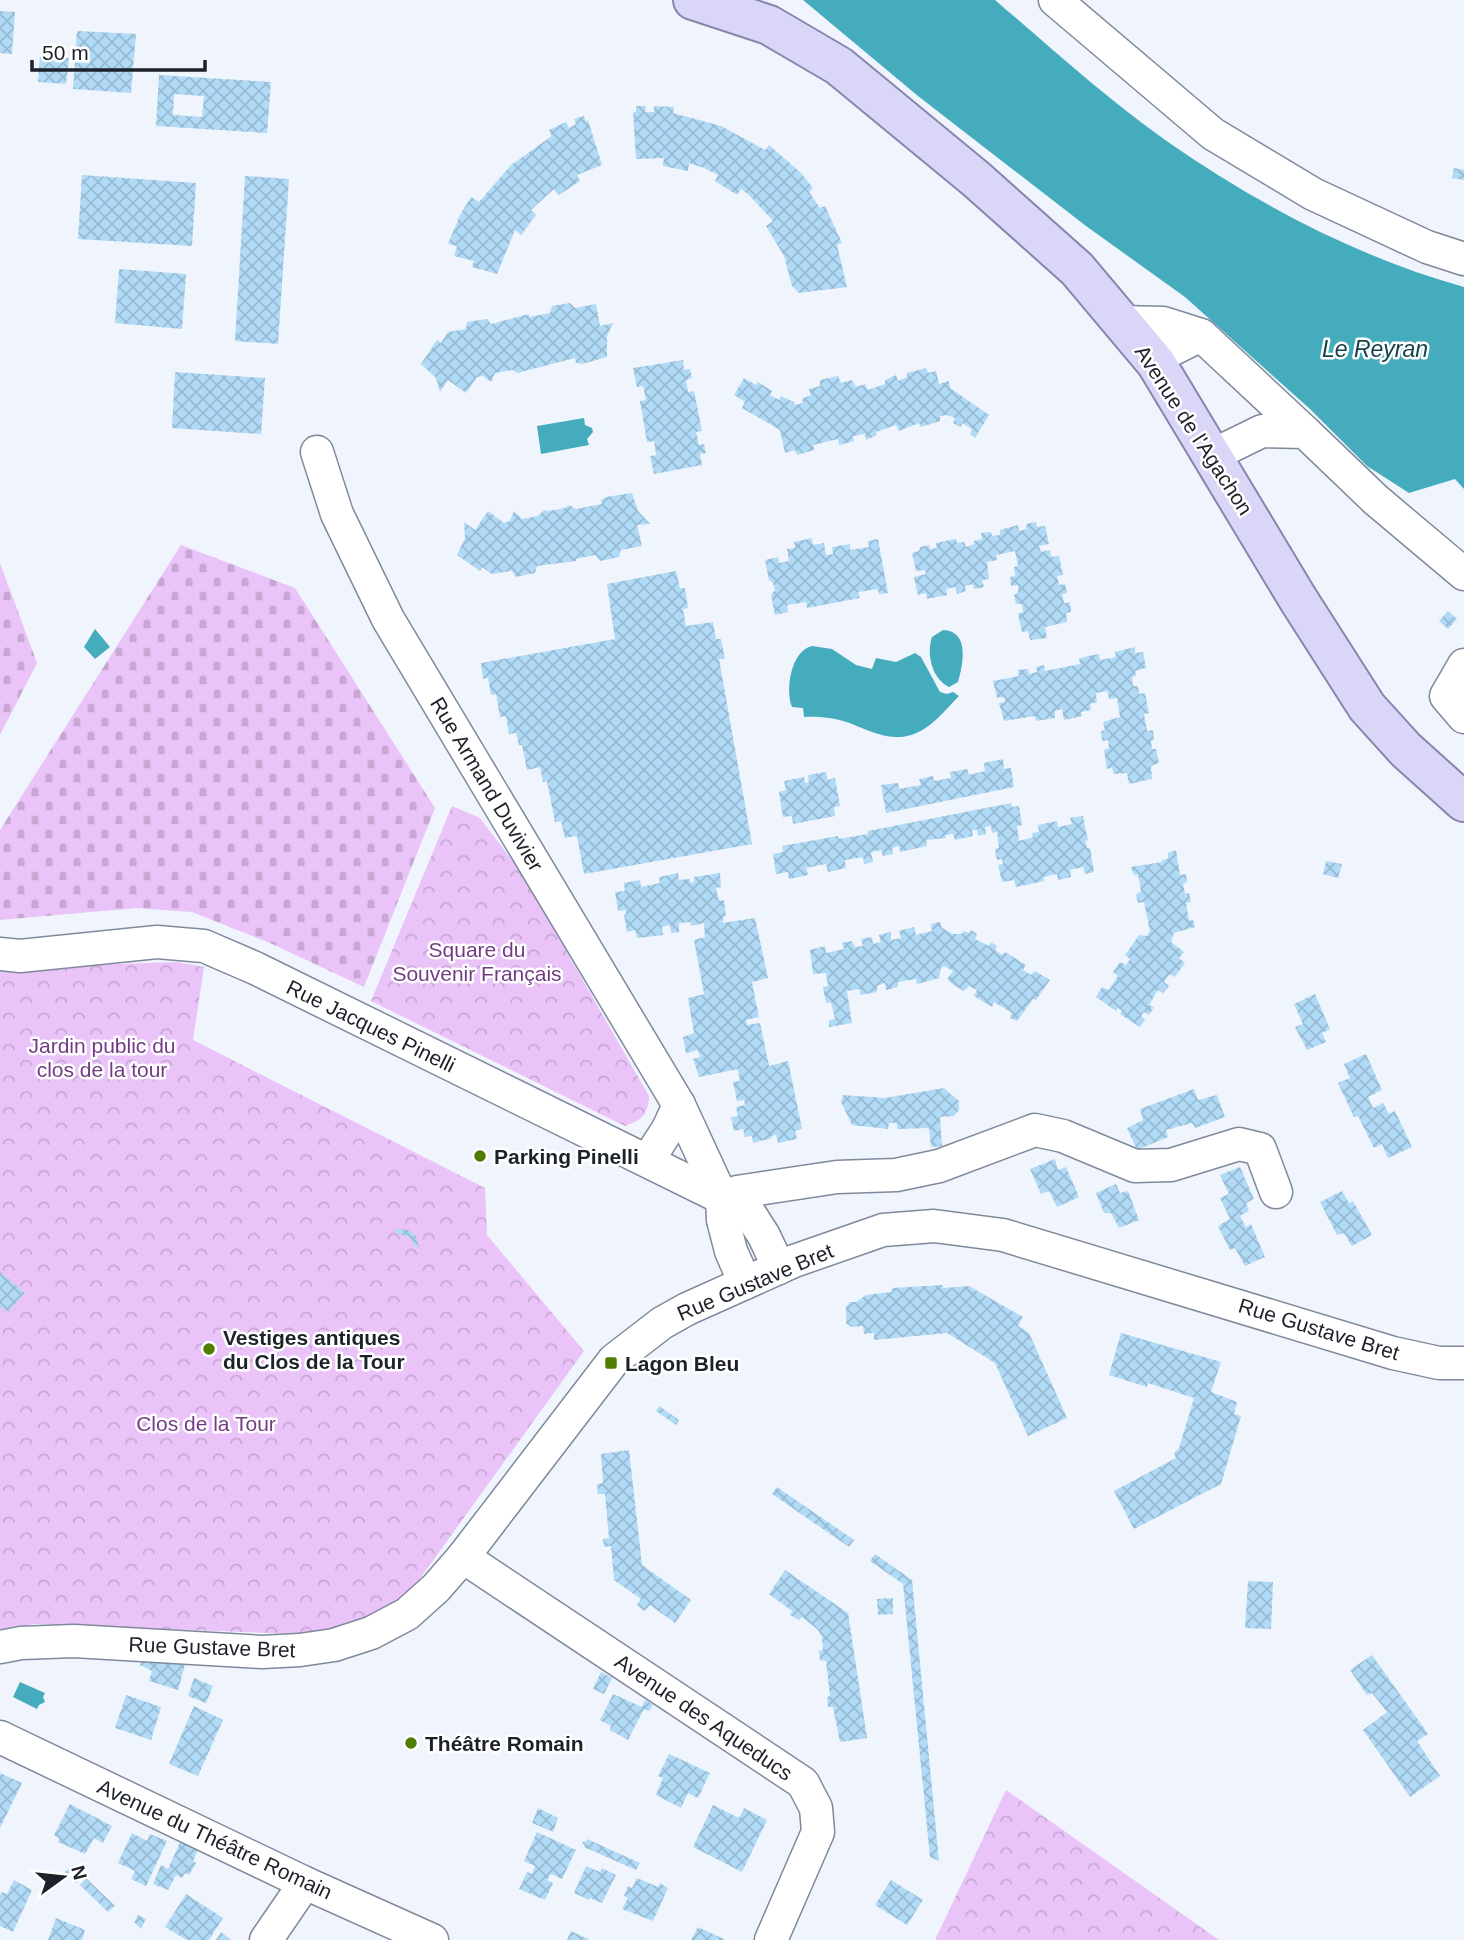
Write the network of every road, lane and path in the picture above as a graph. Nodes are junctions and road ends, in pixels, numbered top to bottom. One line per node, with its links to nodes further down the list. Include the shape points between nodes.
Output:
1 (694, 0): 4 (main road, Avenue de l'Agachon, via 769,25 839,66 1077,269)
2 (1055, 0): 3 (street, via 1213,134 1312,194 1427,247)
3 (1464, 259)
4 (1121, 322): 5 (street, via 1163,323); 6 (main road, Avenue de l'Agachon)
5 (1200, 334): 6 (street); 7 (street)
6 (1156, 363): 9 (main road, Avenue de l'Agachon)
7 (1304, 432): 9 (street, via 1262,431); 10 (street)
8 (317, 452): 15 (street, Rue Armand Duvivier, via 337,514 388,619)
9 (1213, 455): 13 (main road, Avenue de l'Agachon, via 1367,707)
10 (1464, 574)
11 (1464, 664): 12 (street, via 1446,696)
12 (1464, 717)
13 (1464, 803)
14 (0, 954): 16 (street, Rue Jacques Pinelli, via 20,956 157,942 204,946)
15 (679, 1105): 16 (street); 18 (street, Rue Armand Duvivier)
16 (648, 1160): 18 (street, Rue Jacques Pinelli)
17 (1276, 1192): 18 (street, via 1260,1149 1240,1144 1171,1165 1135,1167 1063,1136 1035,1130 939,1166 896,1175 837,1177)
18 (722, 1198): 19 (street, Rue Jacques Pinelli, via 750,1214); 20 (street, via 731,1251)
19 (779, 1268): 20 (street, Rue Gustave Bret); 21 (street, Rue Gustave Bret, via 883,1230 934,1226 1003,1235 1393,1353)
20 (745, 1283): 22 (street, Rue Gustave Bret, via 662,1323 611,1363)
21 (1464, 1363)
22 (463, 1557): 23 (street, Rue Gustave Bret, via 407,1614 372,1633 334,1645 262,1652 74,1641); 28 (street, Avenue des Aqueducs, via 803,1783 816,1808 817,1832)
23 (0, 1647)
24 (0, 1737): 25 (street, Avenue du Théâtre Romain)
25 (305, 1883): 26 (street); 27 (street, Avenue du Théâtre Romain)
26 (266, 1940)
27 (432, 1940)
28 (771, 1940)

